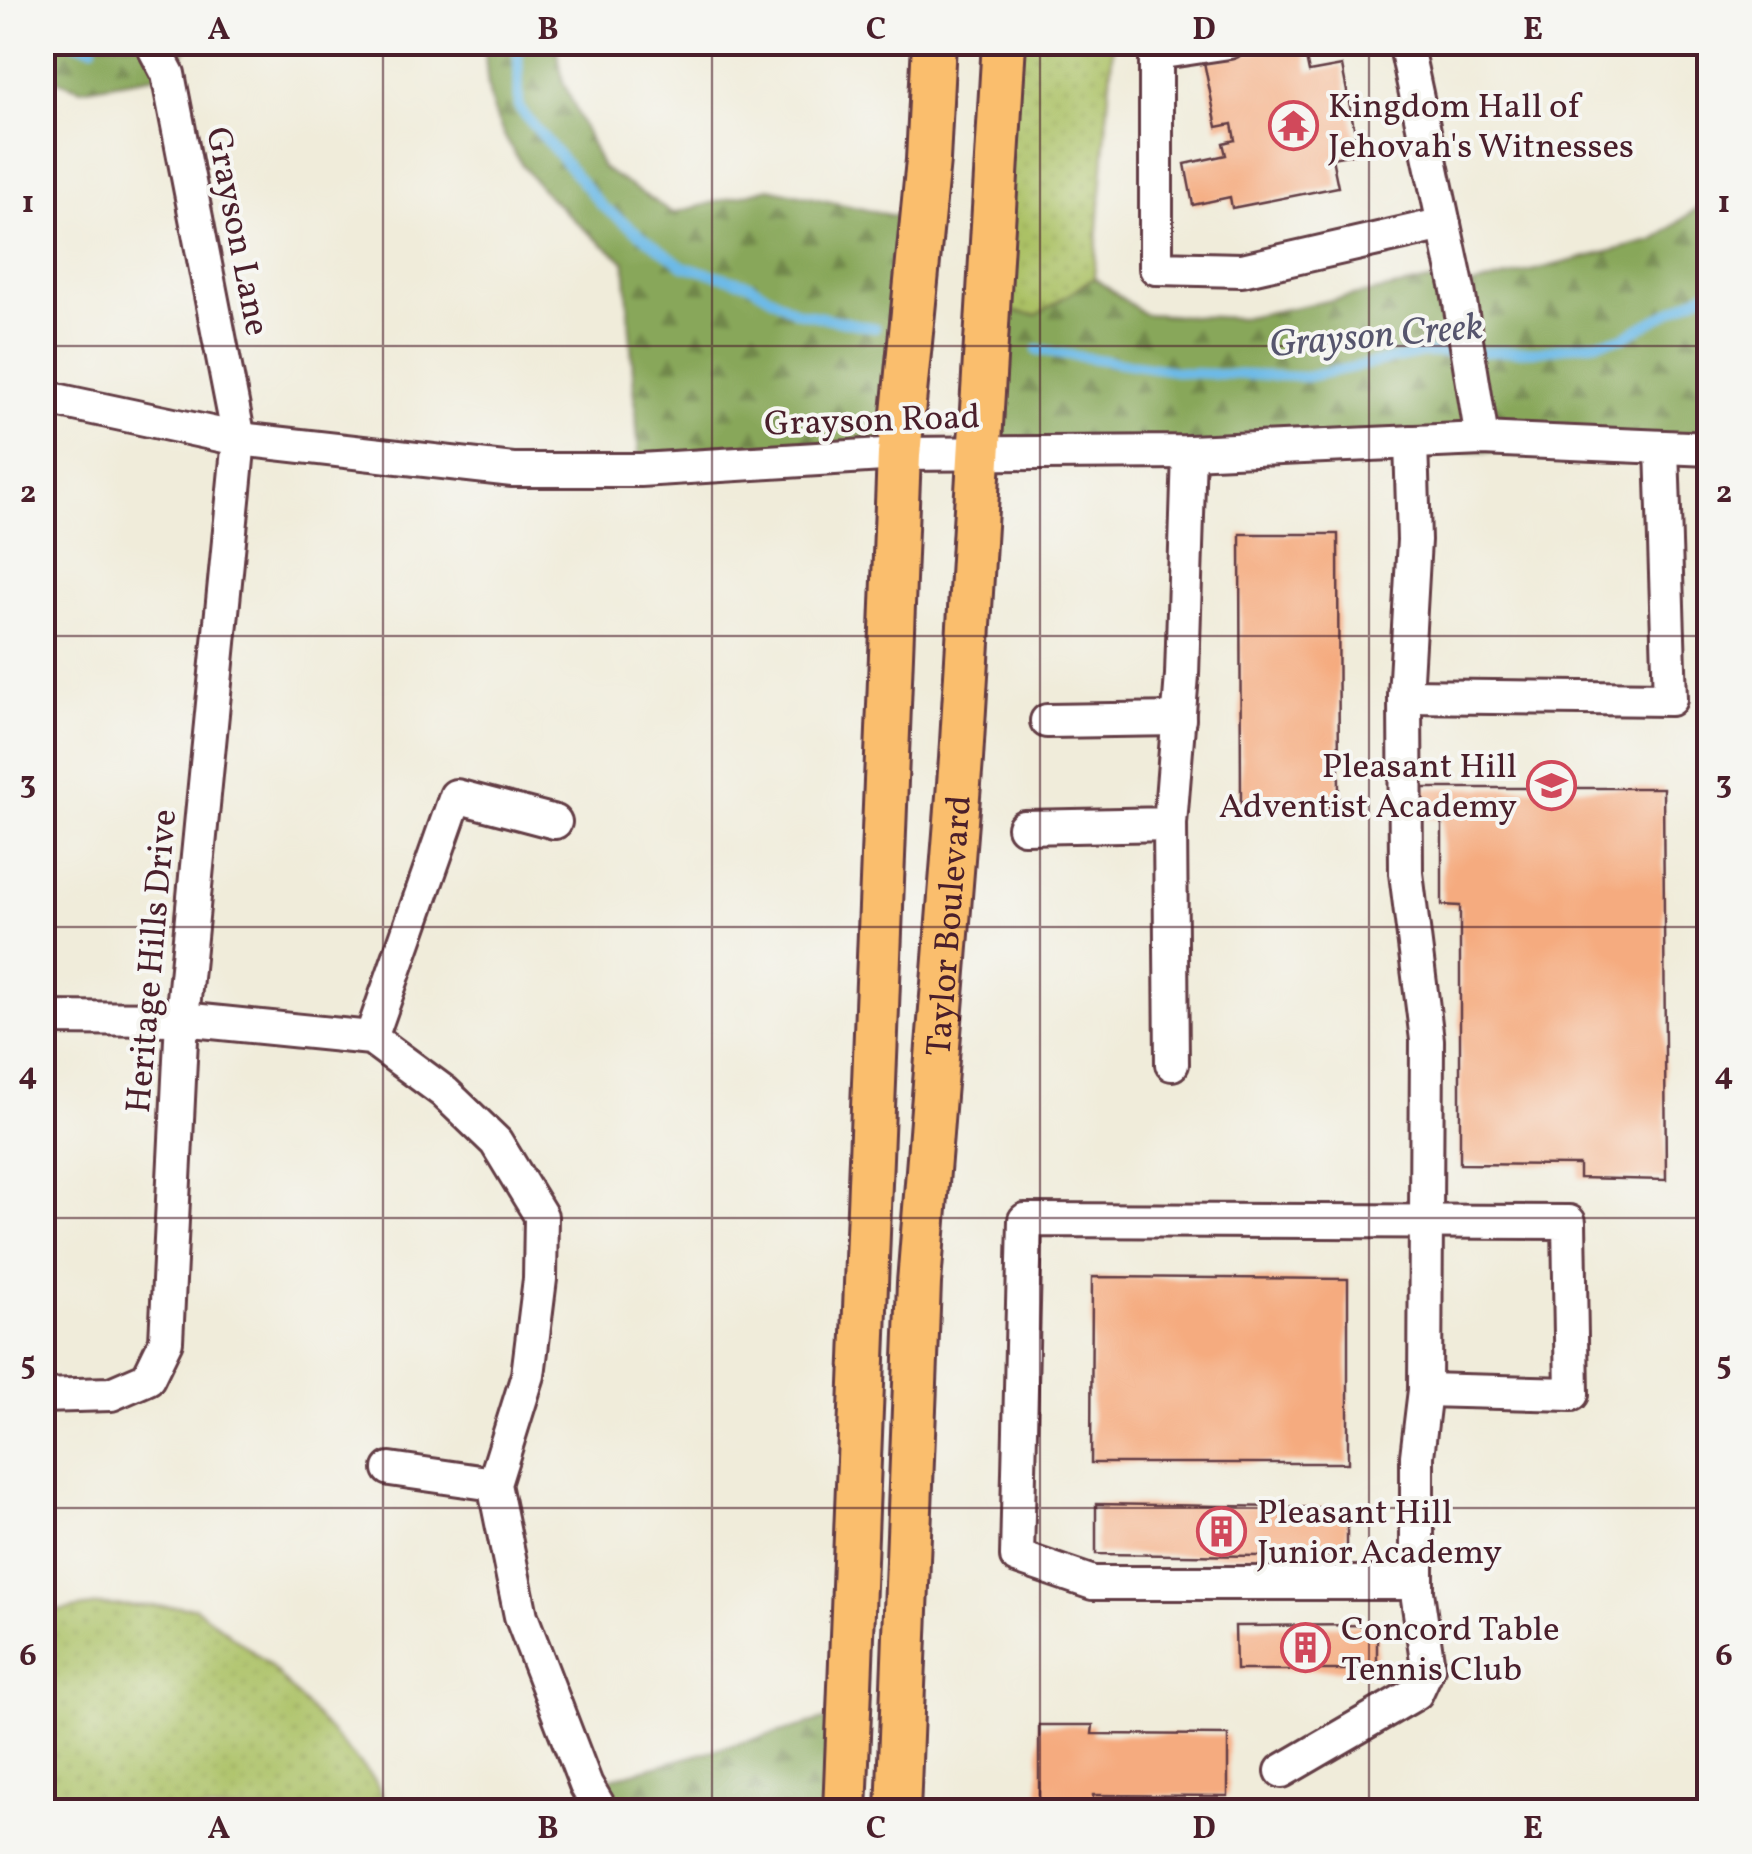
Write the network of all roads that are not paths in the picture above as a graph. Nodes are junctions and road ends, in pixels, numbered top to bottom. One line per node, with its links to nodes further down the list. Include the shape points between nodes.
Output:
1 (150, 42): 9 (street, Grayson Lane, via 168,74)
2 (934, 42): 15 (main road, Taylor Boulevard)
3 (1004, 42): 16 (main road, Taylor Boulevard)
4 (1230, 42): 6 (street)
5 (1405, 42): 7 (street)
6 (1156, 48): 7 (street, via 1156,268 1242,270)
7 (1444, 224): 10 (street)
8 (42, 397): 9 (street, Grayson Road)
9 (239, 439): 15 (street, Grayson Road, via 513,470 640,470); 24 (street, Heritage Hills Drive)
10 (1482, 439): 11 (street, Grayson Road); 12 (street, Grayson Road)
11 (1412, 442): 14 (street, Grayson Road); 17 (street)
12 (1662, 448): 13 (street, Grayson Road); 17 (street, via 1670,699)
13 (1710, 449)
14 (1189, 452): 16 (street, Grayson Road); 18 (street)
15 (899, 454): 16 (street, Grayson Road); 35 (main road, Taylor Boulevard)
16 (981, 456): 36 (main road, Taylor Boulevard, via 919,1283)
17 (1405, 696): 27 (street, via 1406,873 1427,1040)
18 (1178, 719): 19 (street); 21 (street)
19 (1047, 720)
20 (555, 822): 25 (street, via 456,796)
21 (1170, 824): 22 (street); 26 (street)
22 (1024, 827)
23 (42, 1018): 24 (street)
24 (182, 1019): 25 (street); 29 (street, Heritage Hills Drive, via 166,1341 148,1378 111,1394)
25 (370, 1038): 31 (street, via 444,1092 496,1142 541,1216 528,1375)
26 (1172, 1064)
27 (1426, 1222): 28 (street); 28 (street, via 1569,1222 1572,1394); 32 (street, via 1025,1220 1017,1557 1094,1583)
28 (1425, 1390): 32 (street)
29 (42, 1396)
30 (390, 1469): 31 (street)
31 (494, 1484): 34 (street, via 521,1616)
32 (1416, 1583): 33 (street, via 1428,1667 1416,1692)
33 (1282, 1770)
34 (602, 1812)
35 (845, 1812)
36 (898, 1812)

